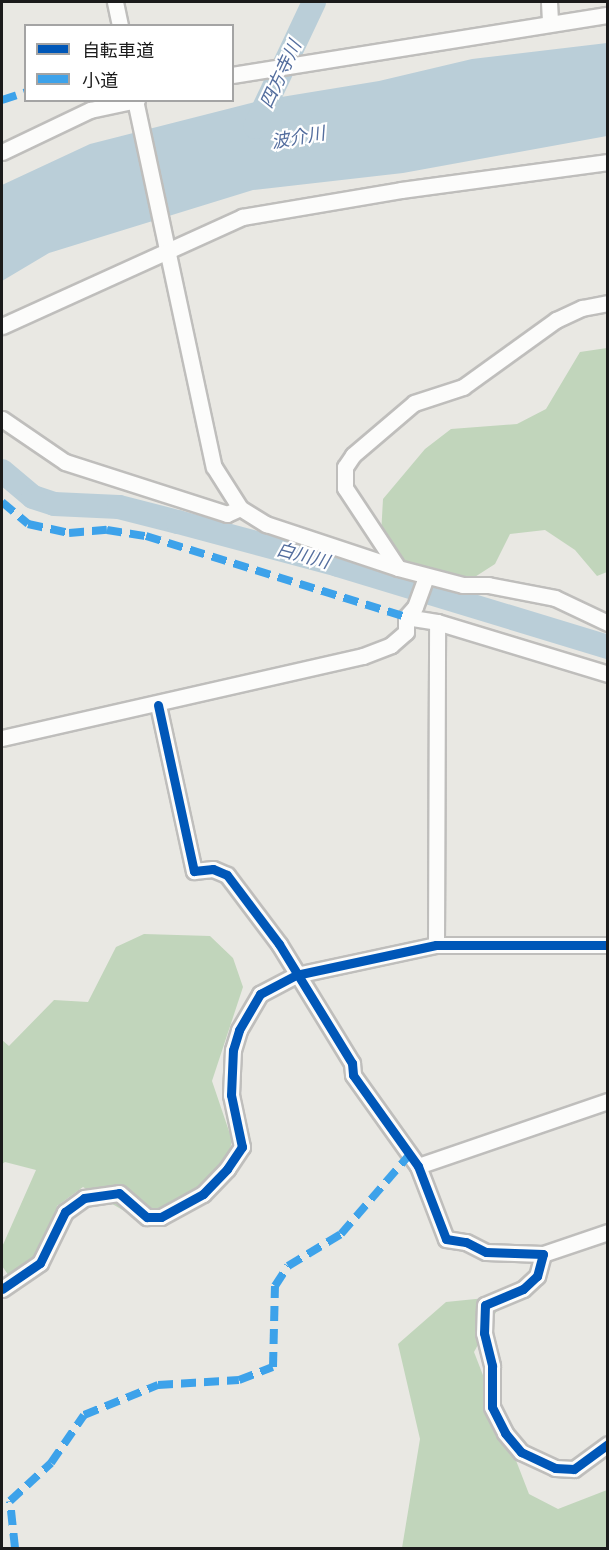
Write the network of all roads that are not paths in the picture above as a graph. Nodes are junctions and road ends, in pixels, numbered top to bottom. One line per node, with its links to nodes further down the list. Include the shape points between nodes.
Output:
1 (115, 2): 5 (street)
2 (549, 2): 4 (street)
3 (608, 15): 4 (street)
4 (550, 22): 6 (street)
5 (120, 24)
6 (234, 75)
7 (136, 103): 8 (street, via 90,110); 10 (street)
8 (2, 152)
9 (608, 162): 10 (street, via 401,190 242,217)
10 (167, 248): 12 (street); 14 (street, via 214,467)
11 (608, 303): 15 (street, via 582,308 556,320 463,387 414,403 353,455 345,467 345,488)
12 (2, 326)
13 (2, 419): 14 (street, via 65,462 227,514)
14 (240, 508): 15 (street, via 266,524)
15 (398, 568): 16 (street)
16 (424, 580): 17 (street); 19 (street, via 555,598)
17 (411, 612): 18 (street); 21 (street, via 406,632 392,645 363,656)
18 (437, 622): 20 (street); 23 (street)
19 (608, 623)
20 (608, 674)
21 (158, 705): 22 (street); 25 (street, via 194,871 213,869 238,886)
22 (2, 738)
23 (436, 945): 24 (street); 25 (street)
24 (608, 945)
25 (296, 975): 27 (street, via 352,1063 352,1075); 30 (street, via 260,994 238,1030 231,1095 242,1147 227,1169 203,1194 161,1217 147,1217 118,1193 84,1198 65,1212 40,1263)
26 (608, 1101): 27 (street)
27 (418, 1166): 29 (street, via 446,1239 466,1242 486,1252)
28 (608, 1232): 29 (street)
29 (543, 1254): 31 (street, via 537,1276 523,1289 485,1305 492,1407 505,1433 521,1452 548,1466 574,1469)
30 (2, 1289)
31 (608, 1444)

